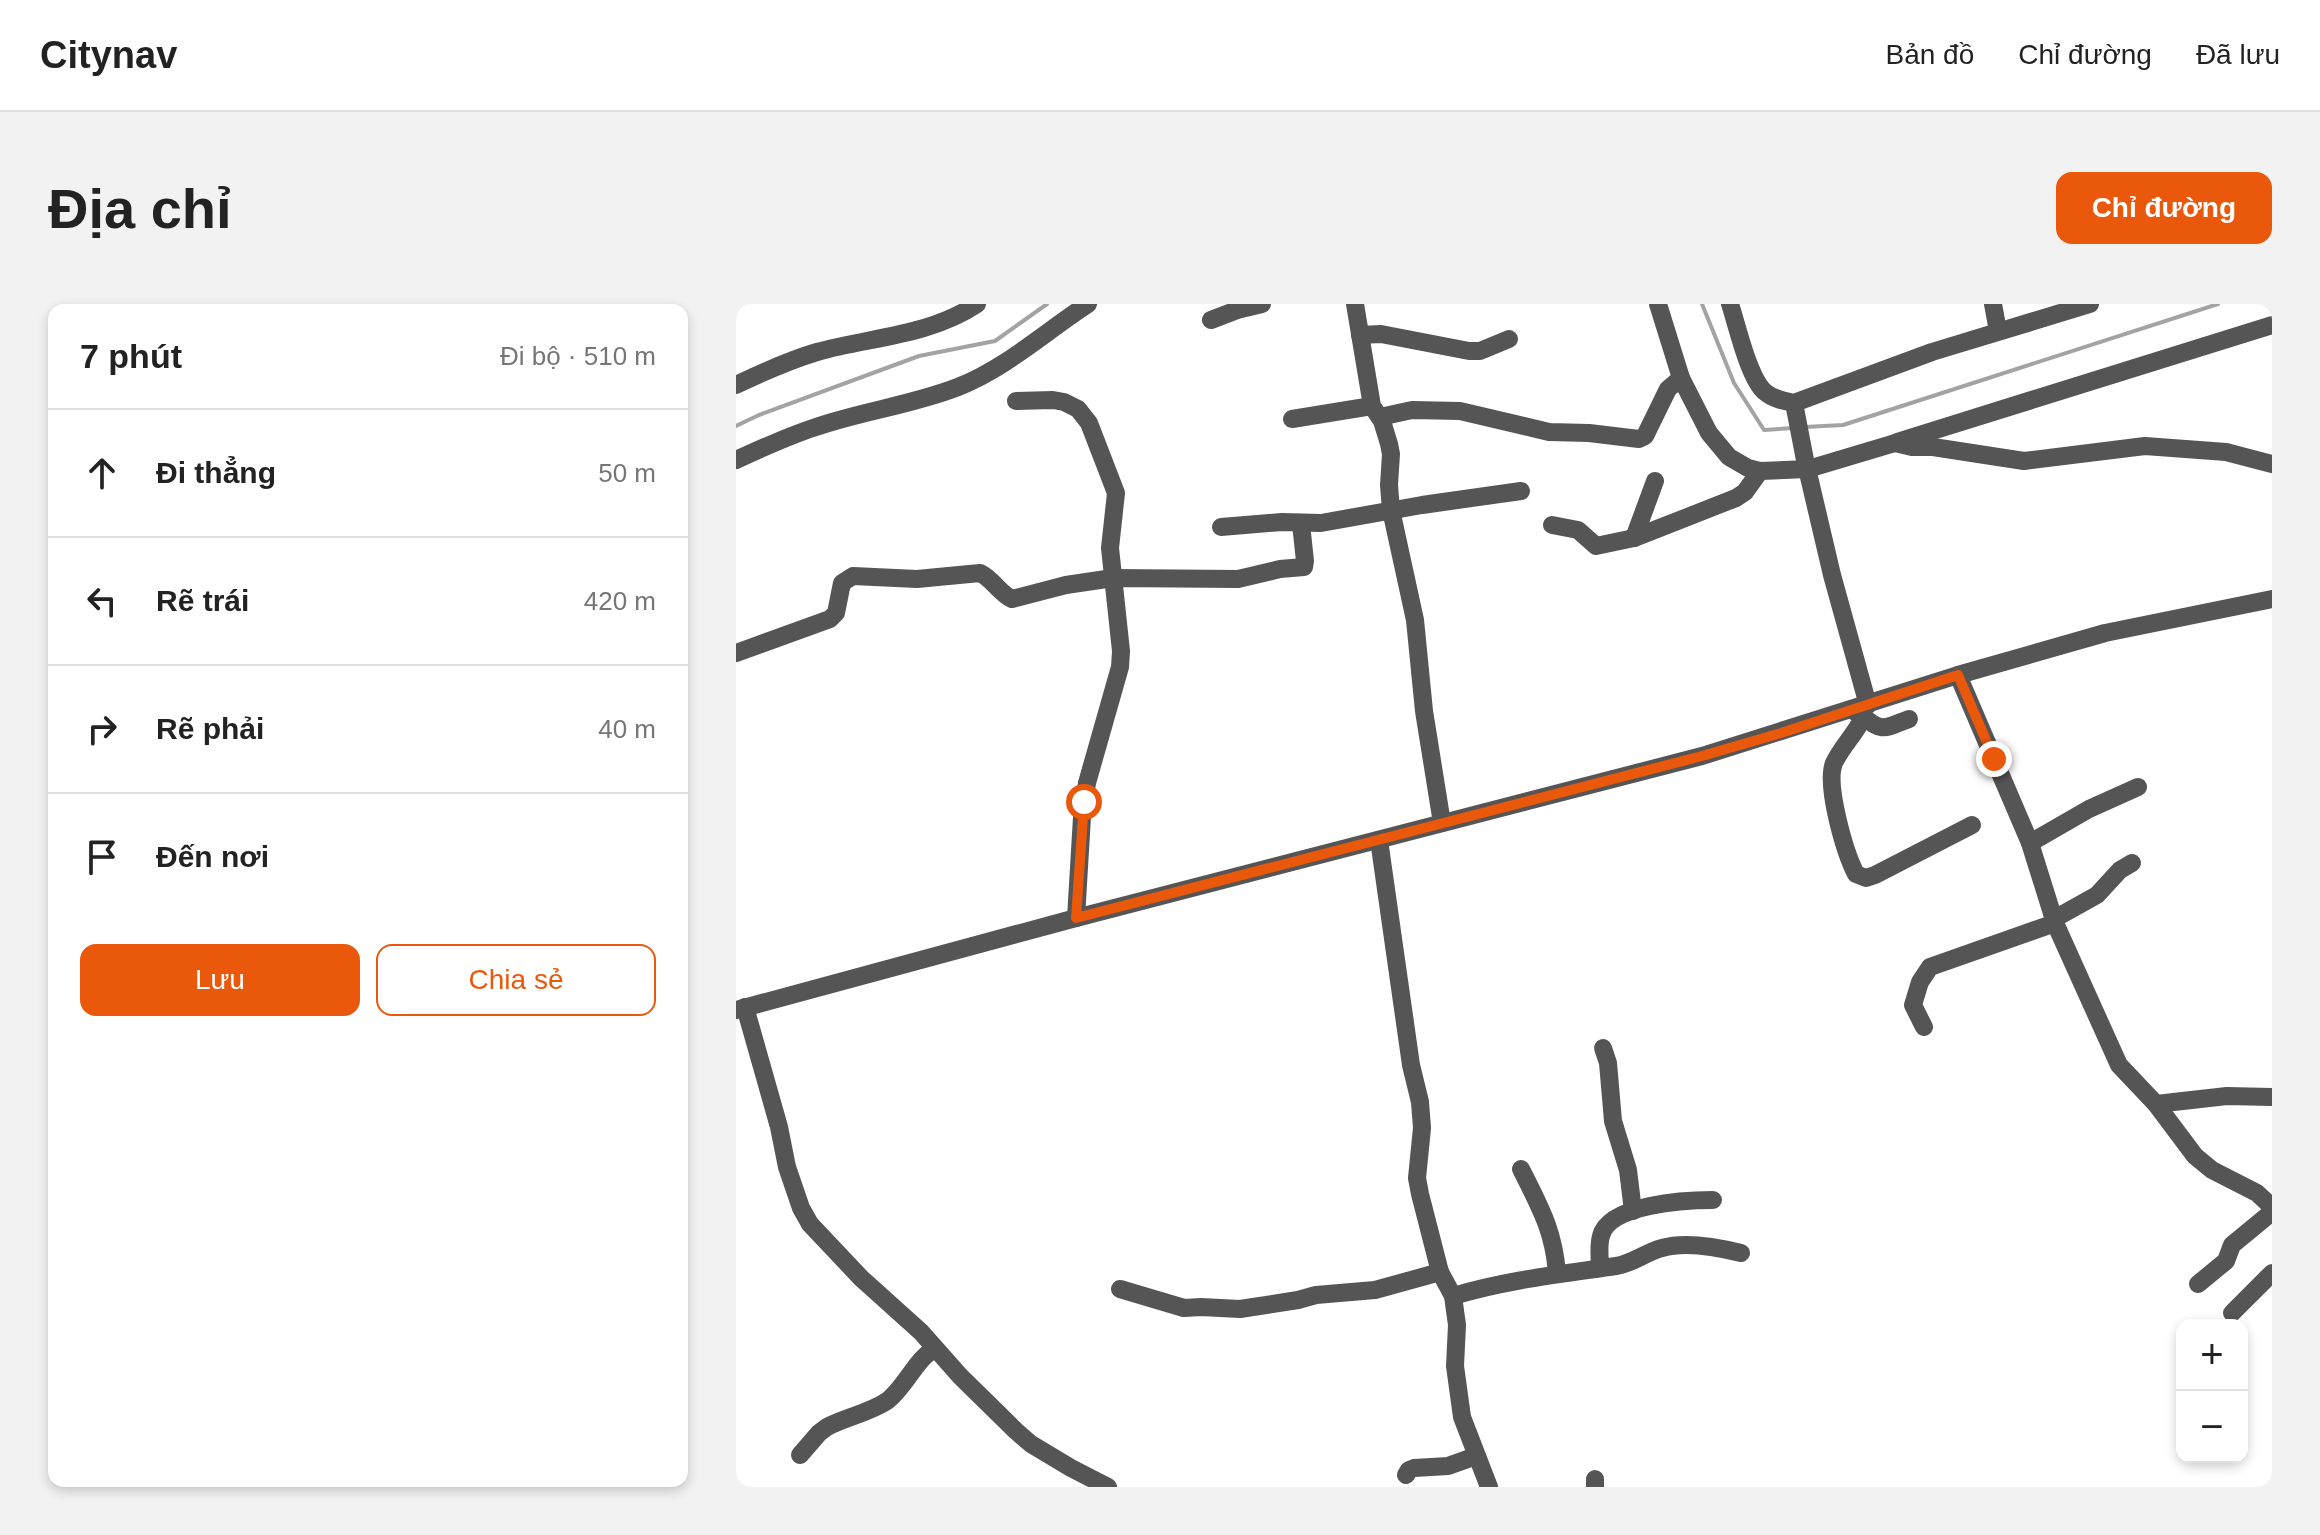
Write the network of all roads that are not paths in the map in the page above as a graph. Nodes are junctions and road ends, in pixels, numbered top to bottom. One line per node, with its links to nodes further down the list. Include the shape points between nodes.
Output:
1 (977, 304): 15 (street, via 940,323 815,353)
2 (1088, 304): 21 (street, via 979,378 930,397 817,426)
3 (1262, 304): 9 (street)
4 (1355, 304): 12 (street)
5 (1658, 304): 14 (street)
6 (1730, 304): 17 (street, via 1756,383 1765,393)
7 (1993, 304): 11 (street)
8 (2090, 304): 11 (street)
9 (1211, 320)
10 (2272, 325): 20 (street)
11 (1998, 331): 17 (street)
12 (1360, 335): 13 (street, via 1381,334 1469,351); 18 (street)
13 (1509, 339)
14 (1681, 378): 18 (street, via 1668,389 1639,439 1549,432 1460,411); 24 (street, via 1721,450)
15 (736, 385)
16 (1016, 401): 32 (street, via 1064,402 1089,423 1116,493 1110,548)
17 (1795, 406): 22 (street)
18 (1376, 411): 19 (street); 27 (street, via 1391,454)
19 (1292, 419)
20 (1895, 443): 22 (street); 23 (street, via 2024,461 2145,446 2226,452)
21 (736, 460)
22 (1806, 464): 24 (street); 36 (street)
23 (2272, 464)
24 (1760, 471): 31 (street, via 1736,498)
25 (1655, 481): 31 (street)
26 (1521, 491): 27 (street)
27 (1391, 510): 28 (street); 39 (street, via 1415,620)
28 (1301, 524): 30 (street); 32 (street, via 1302,568 1228,580)
29 (1552, 525): 31 (street, via 1578,530 1596,546)
30 (1221, 527)
31 (1634, 538)
32 (1113, 578): 34 (street, via 1012,599 980,573 902,579 853,576 842,583 830,619); 44 (street, via 1120,667 1087,783)
33 (2272, 599): 35 (street, via 2105,633)
34 (736, 653)
35 (1958, 675): 36 (street); 42 (street)
36 (1861, 710): 37 (street, via 1876,728); 39 (street); 40 (street, via 1860,724 1833,769 1836,817 1856,874 1875,875)
37 (1909, 719)
38 (2138, 787): 42 (street)
39 (1442, 823): 41 (street)
40 (1972, 825)
41 (1379, 840): 44 (street); 57 (street, via 1420,1102 1417,1178)
42 (2030, 843): 45 (street)
43 (2132, 863): 45 (street, via 2097,895)
44 (1076, 918): 46 (street)
45 (2054, 921): 47 (street, via 1930,967 1913,1005); 50 (street, via 2119,1065)
46 (741, 1009): 64 (street, via 805,1215)
47 (1924, 1027)
48 (1603, 1048): 54 (street)
49 (2272, 1097): 50 (street)
50 (2156, 1104): 53 (street, via 2195,1156 2257,1193)
51 (1521, 1169): 59 (street, via 1550,1230)
52 (1713, 1200): 54 (street, via 1655,1203)
53 (2272, 1209): 60 (street)
54 (1633, 1211): 56 (street, via 1605,1227)
55 (1741, 1253): 56 (street, via 1670,1246 1621,1266)
56 (1600, 1268): 59 (street)
57 (1440, 1272): 61 (street, via 1375,1290 1240,1309 1184,1308); 62 (street)
58 (2272, 1273): 63 (street)
59 (1557, 1274): 62 (street)
60 (2198, 1284)
61 (1120, 1289)
62 (1453, 1296): 66 (street, via 1458,1395)
63 (2232, 1313)
64 (935, 1349): 65 (street, via 890,1399 827,1427); 68 (street, via 1031,1444)
65 (800, 1455)
66 (1476, 1456): 67 (street, via 1448,1466 1414,1468); 69 (street)
67 (1406, 1475)
68 (1108, 1487)
69 (1489, 1487)

